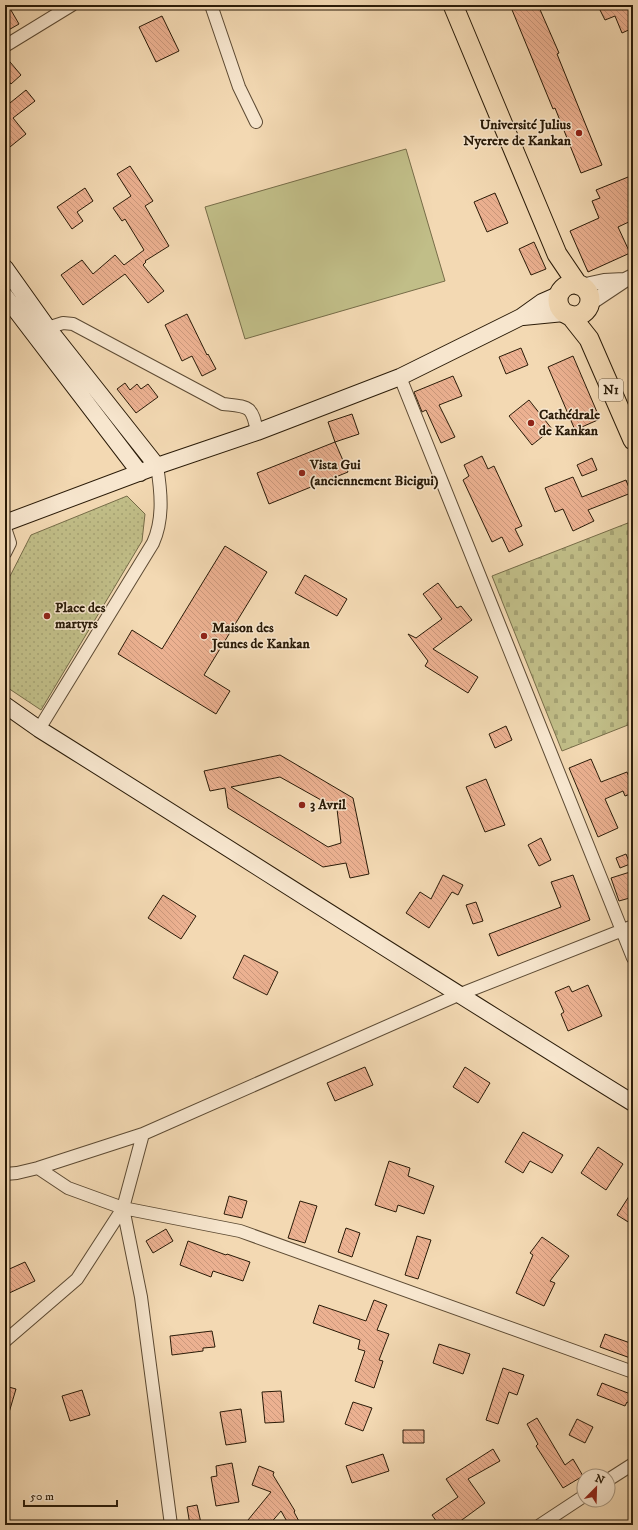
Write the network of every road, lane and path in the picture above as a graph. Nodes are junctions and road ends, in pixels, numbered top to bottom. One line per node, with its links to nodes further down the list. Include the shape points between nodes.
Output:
1 (72, 5): 4 (street)
2 (211, 5): 5 (street, via 239,87)
3 (453, 5): 9 (highway, via 556,254)
4 (5, 46)
5 (256, 122)
6 (5, 268): 11 (main road)
7 (629, 278): 9 (street, via 604,281); 10 (street)
8 (5, 296): 12 (main road)
9 (569, 298): 10 (highway, via 580,314); 13 (highway, N1); 14 (main road, via 542,302 521,317)
10 (588, 306): 13 (highway, N1)
11 (47, 327): 12 (street); 15 (street, via 63,323 73,324 223,404 243,406 254,415); 17 (main road)
12 (32, 333): 18 (main road)
13 (589, 339): 16 (highway, N1)
14 (400, 377): 15 (main road); 25 (street)
15 (257, 432): 17 (main road)
16 (633, 440)
17 (157, 466): 18 (main road); 19 (street)
18 (140, 472): 19 (street); 20 (main road)
19 (160, 489): 24 (street, via 159,528 153,543)
20 (5, 523)
21 (5, 528): 22 (street, via 10,543)
22 (5, 553)
23 (5, 705): 24 (main road)
24 (39, 729): 27 (main road, via 251,861)
25 (627, 929): 26 (street); 27 (street)
26 (633, 958)
27 (458, 995): 28 (main road); 29 (street)
28 (633, 1103)
29 (143, 1134): 30 (street); 32 (street)
30 (38, 1168): 31 (street); 32 (street, via 68,1188)
31 (5, 1174)
32 (122, 1208): 33 (street, via 77,1279); 34 (street, via 240,1231); 38 (street, via 141,1297)
33 (5, 1341)
34 (633, 1372)
35 (633, 1464): 36 (street)
36 (616, 1475)
37 (576, 1501): 39 (street)
38 (171, 1525)
39 (540, 1525)

